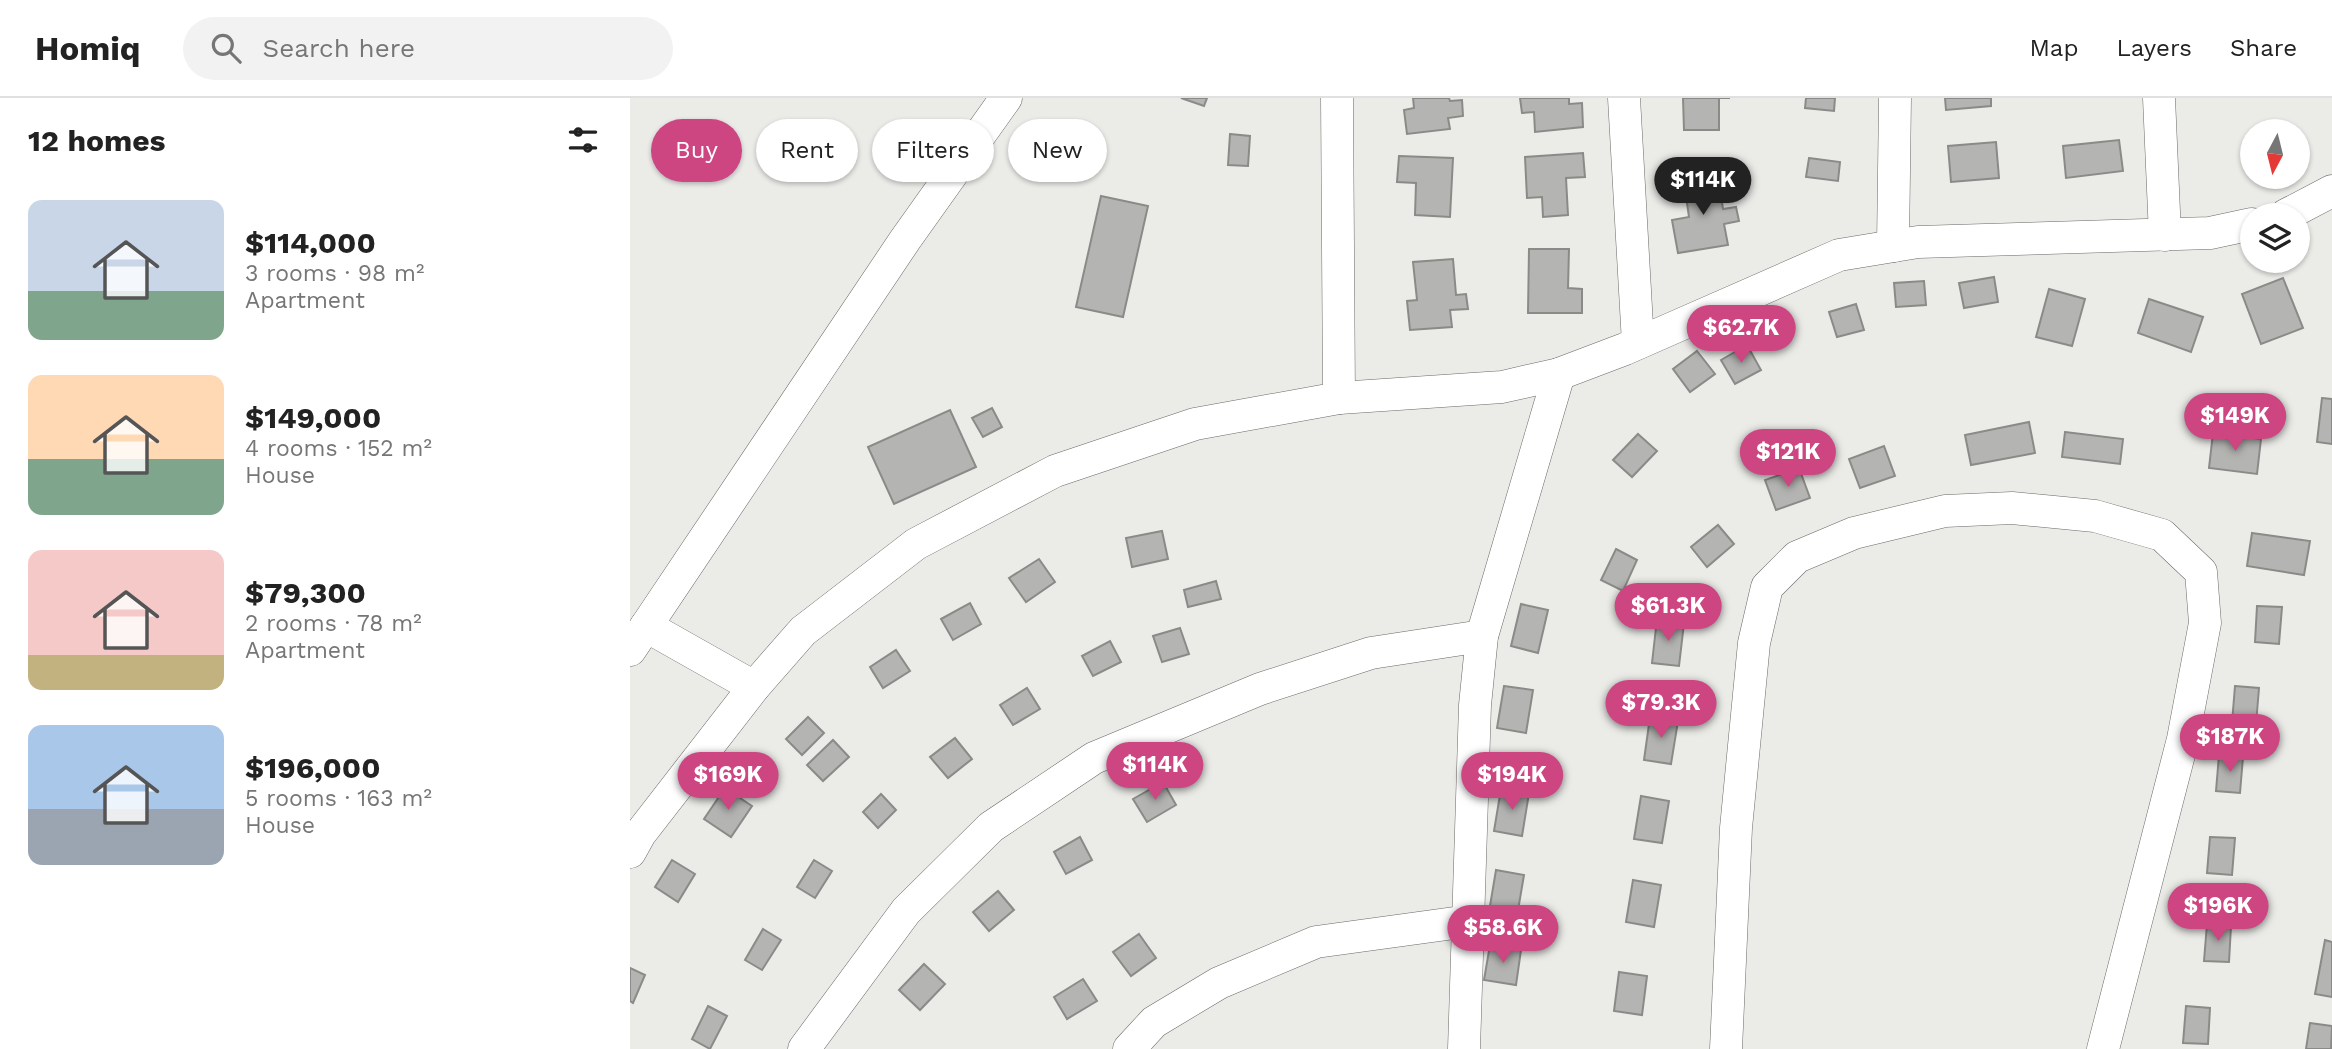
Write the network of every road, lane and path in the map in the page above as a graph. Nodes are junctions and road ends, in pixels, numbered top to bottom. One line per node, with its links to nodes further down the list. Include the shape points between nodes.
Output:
1 (1006, 98): 15 (street)
2 (1337, 98): 13 (street)
3 (1624, 98): 11 (street)
4 (1895, 98): 10 (street)
5 (2158, 98): 9 (street)
6 (2332, 191): 7 (street)
7 (2309, 203)
8 (2240, 227): 9 (street)
9 (2165, 235): 10 (street)
10 (1893, 246): 11 (street, via 1839,255)
11 (1638, 343): 12 (street)
12 (1559, 374): 13 (street, via 1502,387); 14 (street)
13 (1339, 398): 16 (street, via 1195,425 1055,471 916,544 803,631)
14 (1482, 636): 18 (street, via 1475,705); 19 (street, via 1371,653 1260,689 1094,758 991,827 906,911)
15 (638, 638): 16 (street)
16 (754, 687): 17 (street)
17 (630, 852)
18 (1469, 921): 20 (street, via 1316,942 1219,983 1154,1022); 21 (street)
19 (804, 1049)
20 (1129, 1049)
21 (1464, 1049)
22 (1726, 1049): 23 (street, via 1736,828 1754,643 1767,587 1797,557 1854,533 1945,511 2012,508 2095,516 2162,535 2201,572 2205,623 2183,739)
23 (2103, 1049)

